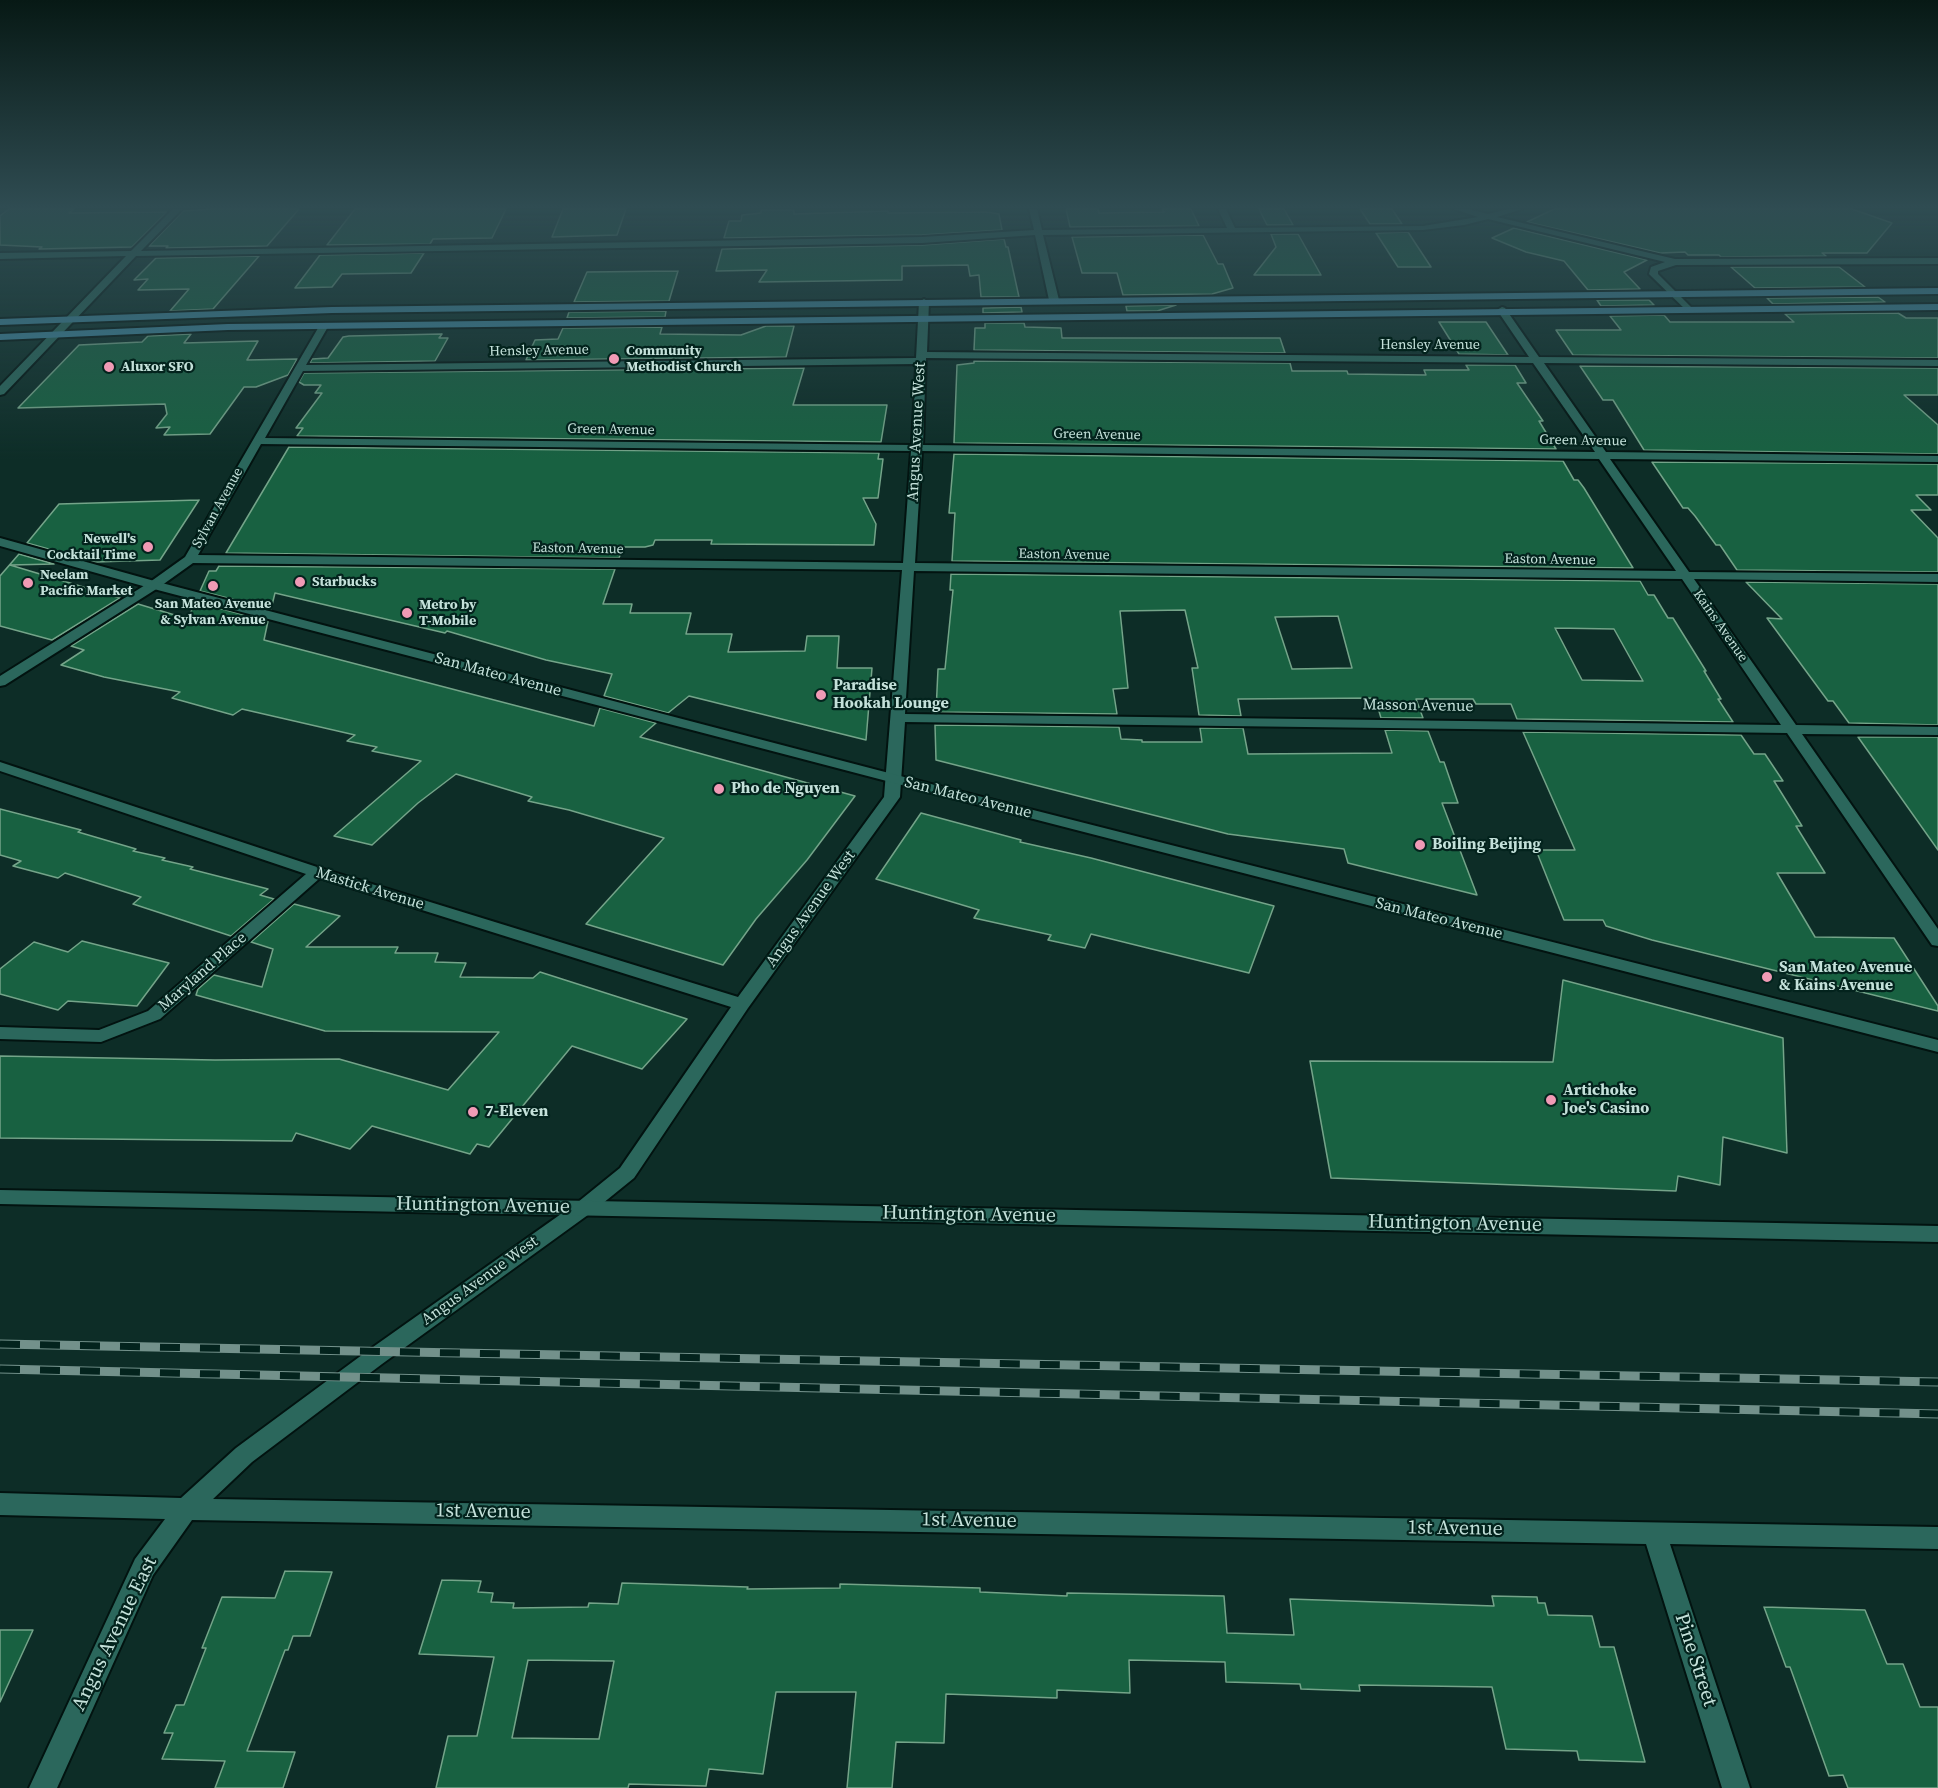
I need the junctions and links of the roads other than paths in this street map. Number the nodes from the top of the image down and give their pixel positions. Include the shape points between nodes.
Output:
1 (96, 292) edge
2 (1052, 292) edge
3 (1811, 292) edge
4 (1673, 294) junction
5 (1054, 300) junction
6 (924, 302) junction
7 (1938, 307) edge
8 (1688, 309) junction
9 (1502, 310) junction
10 (923, 317) junction
11 (70, 319) junction
12 (0, 322) edge
13 (324, 325) junction
14 (54, 335) junction
15 (0, 337) edge
16 (921, 358) junction
17 (1536, 359) junction
18 (1938, 363) edge
19 (301, 368) junction
20 (0, 392) edge
21 (256, 441) junction
22 (917, 448) junction
23 (1603, 457) junction
24 (1938, 459) edge
25 (0, 542) edge
26 (190, 559) junction
27 (908, 568) junction
28 (1686, 576) junction
29 (1938, 578) edge
30 (154, 585) junction
31 (0, 682) edge
32 (898, 718) junction
33 (1791, 729) junction
34 (1938, 731) edge
35 (0, 766) edge
36 (894, 779) junction
37 (317, 872) junction
38 (1938, 941) edge
39 (742, 1004) junction
40 (0, 1033) edge
41 (1938, 1046) edge
42 (0, 1197) edge
43 (585, 1207) junction
44 (1938, 1233) edge
45 (374, 1358) joint
46 (0, 1504) edge
47 (186, 1509) junction
48 (1654, 1533) junction
49 (1938, 1538) edge
50 (43, 1788) edge
51 (1736, 1788) edge

1 - 11 street
2 - 5 street
3 - 4 main road
4 - 5 main road
4 - 8 street
5 - 6 main road
6 - 10 street, Angus Avenue West
6 - 11 main road via 332,310
7 - 8 main road
8 - 9 main road
9 - 10 main road
9 - 17 street, Kains Avenue
10 - 13 main road
10 - 16 street, Angus Avenue West
11 - 12 main road
11 - 14 street
13 - 14 main road
13 - 19 street, Sylvan Avenue
14 - 15 main road
14 - 20 street
16 - 17 street, Hensley Avenue
16 - 19 street, Hensley Avenue
16 - 22 street, Angus Avenue West
17 - 18 street, Hensley Avenue
17 - 23 street, Kains Avenue
19 - 21 street, Sylvan Avenue
21 - 22 street, Green Avenue
21 - 26 street, Sylvan Avenue
22 - 23 street, Green Avenue
22 - 27 street, Angus Avenue West
23 - 24 street, Green Avenue
23 - 28 street, Kains Avenue
25 - 30 street, San Mateo Avenue
26 - 27 street, Easton Avenue
26 - 30 street, Sylvan Avenue
27 - 28 street, Easton Avenue
27 - 32 street, Angus Avenue West
28 - 29 street, Easton Avenue
28 - 33 street, Kains Avenue
30 - 31 street, Sylvan Avenue
30 - 36 street, San Mateo Avenue
32 - 33 street, Masson Avenue
32 - 36 street, Angus Avenue West
33 - 34 street, Masson Avenue
33 - 38 street, Kains Avenue
35 - 37 street, Mastick Avenue
36 - 39 street, Angus Avenue West via 892,797
36 - 41 street, San Mateo Avenue
37 - 39 street, Mastick Avenue
37 - 40 street, Maryland Place via 154,1015 101,1036
39 - 43 street, Angus Avenue West via 627,1173
42 - 43 street, Huntington Avenue
43 - 44 street, Huntington Avenue
43 - 45 street, Angus Avenue West
45 - 47 street, Angus Avenue East via 244,1455
46 - 47 street, 1st Avenue
47 - 48 street, 1st Avenue
47 - 50 street, Angus Avenue East via 144,1567
48 - 49 street, 1st Avenue
48 - 51 street, Pine Street

